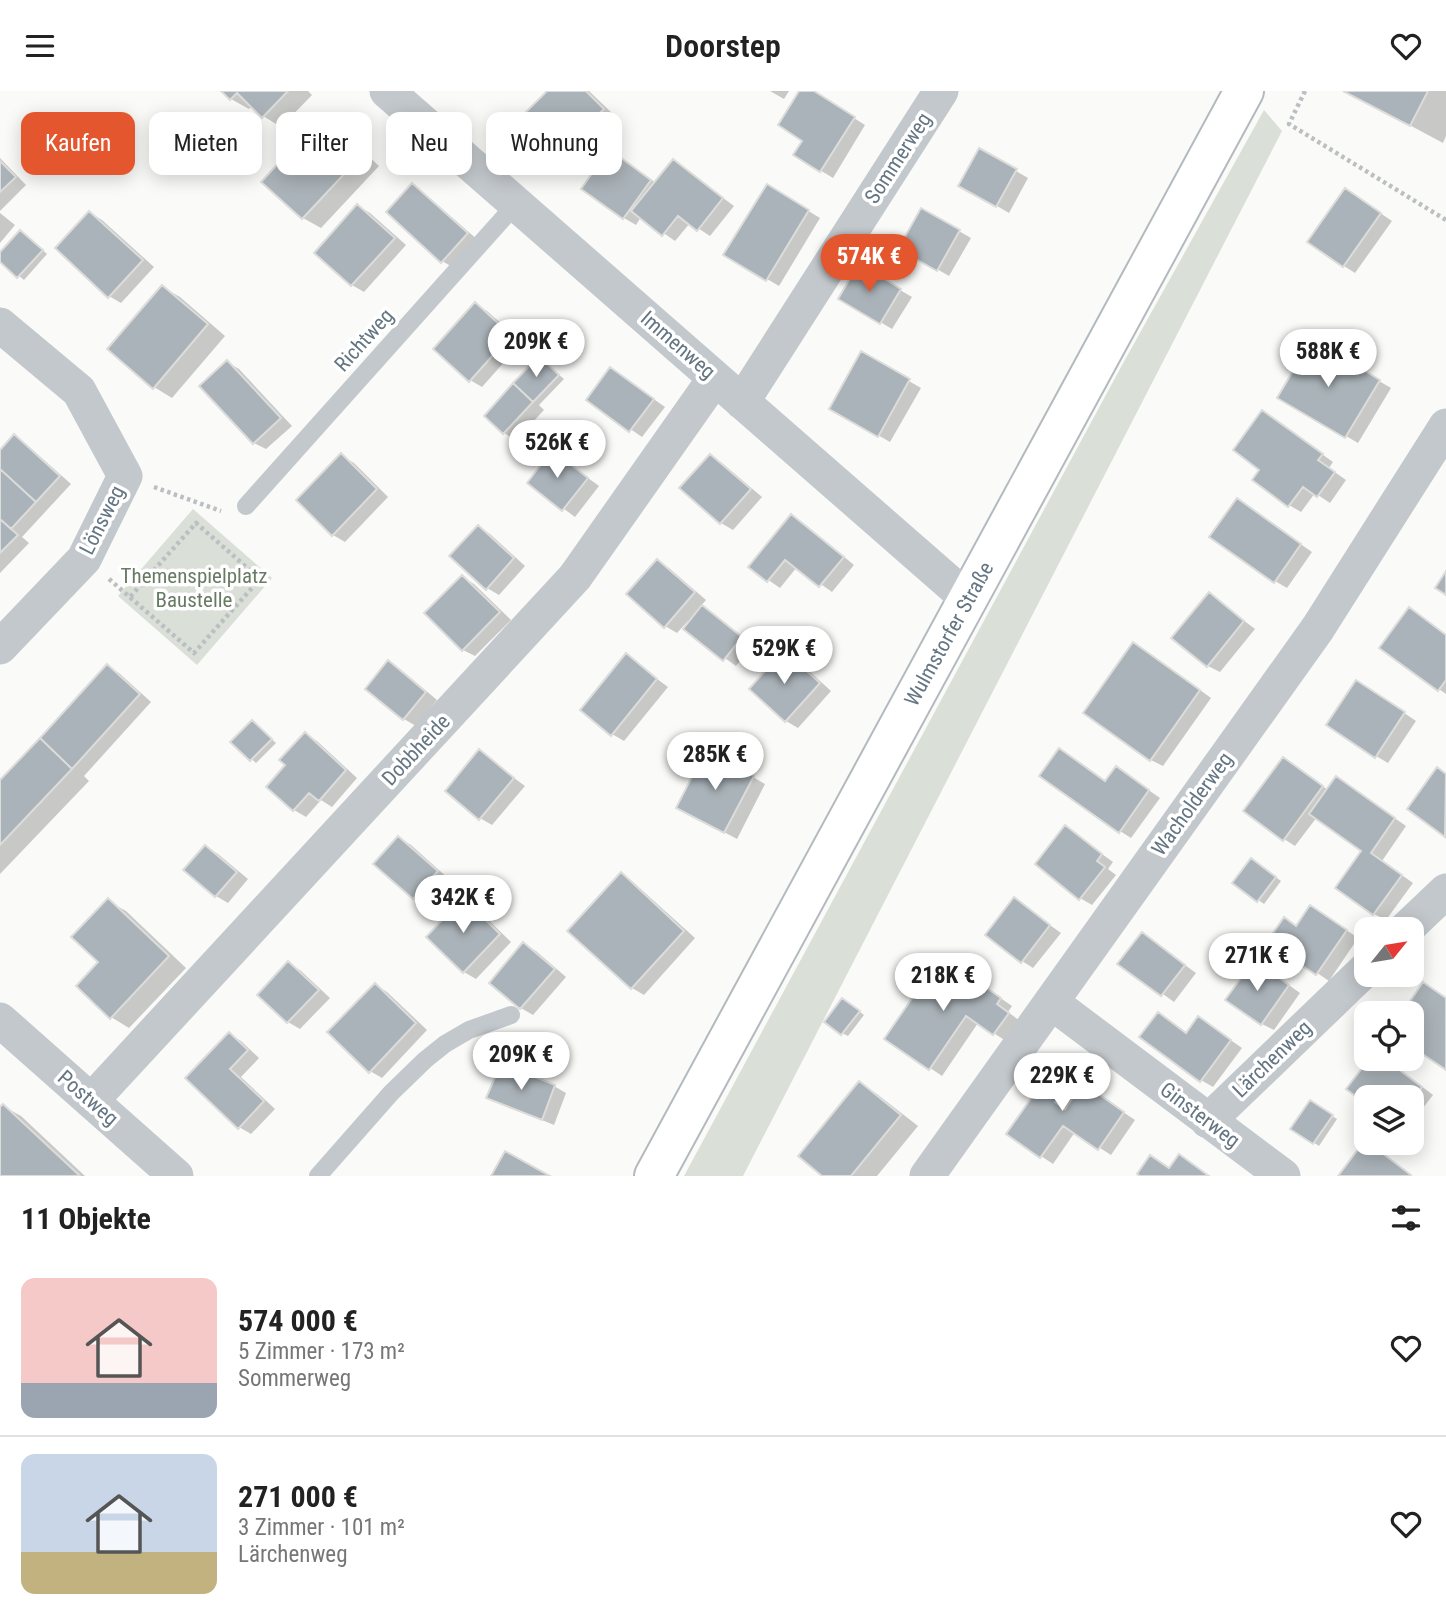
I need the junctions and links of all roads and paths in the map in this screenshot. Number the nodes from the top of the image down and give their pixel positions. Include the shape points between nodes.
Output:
1 (388, 91) edge
2 (941, 91) edge
3 (1244, 91) edge
4 (1306, 91) edge
5 (516, 204) junction
6 (1446, 221) edge
7 (0, 325) edge
8 (715, 379) junction
9 (742, 402) junction
10 (1446, 426) edge
11 (125, 476) junction
12 (246, 506) joint
13 (84, 559) junction
14 (130, 597) junction
15 (968, 599) junction
16 (0, 647) edge
17 (1446, 891) edge
18 (1419, 917) edge
19 (1354, 981) edge
20 (1051, 1002) junction
21 (511, 1015) dead end
22 (0, 1020) edge
23 (91, 1101) junction
24 (1208, 1121) junction
25 (176, 1176) edge
26 (318, 1176) edge
27 (654, 1176) edge
28 (927, 1176) edge
29 (1283, 1176) edge

1 - 5 street, Immenweg
2 - 9 street, Sommerweg
3 - 15 main road, Wulmstorfer Straße
4 - 6 path via 1289,124
5 - 8 street, Immenweg
5 - 12 lane, Richtweg
7 - 11 street, Lönsweg via 79,391
8 - 9 street, Immenweg
8 - 23 street, Dobbheide via 575,577
9 - 15 street, Immenweg
10 - 20 street, Wacholderweg via 1318,628
11 - 12 path via 223,512
11 - 13 street, Lönsweg
13 - 14 path
13 - 16 street, Lönsweg
14 - 14 path via 194,653 260,579 196,523
15 - 27 main road, Wulmstorfer Straße
17 - 18 street
19 - 24 street, Lärchenweg
20 - 24 street, Ginsterweg
20 - 28 street, Wacholderweg
21 - 26 lane via 469,1030 425,1060
22 - 23 street, Postweg
23 - 25 street, Postweg
24 - 29 street, Ginsterweg

